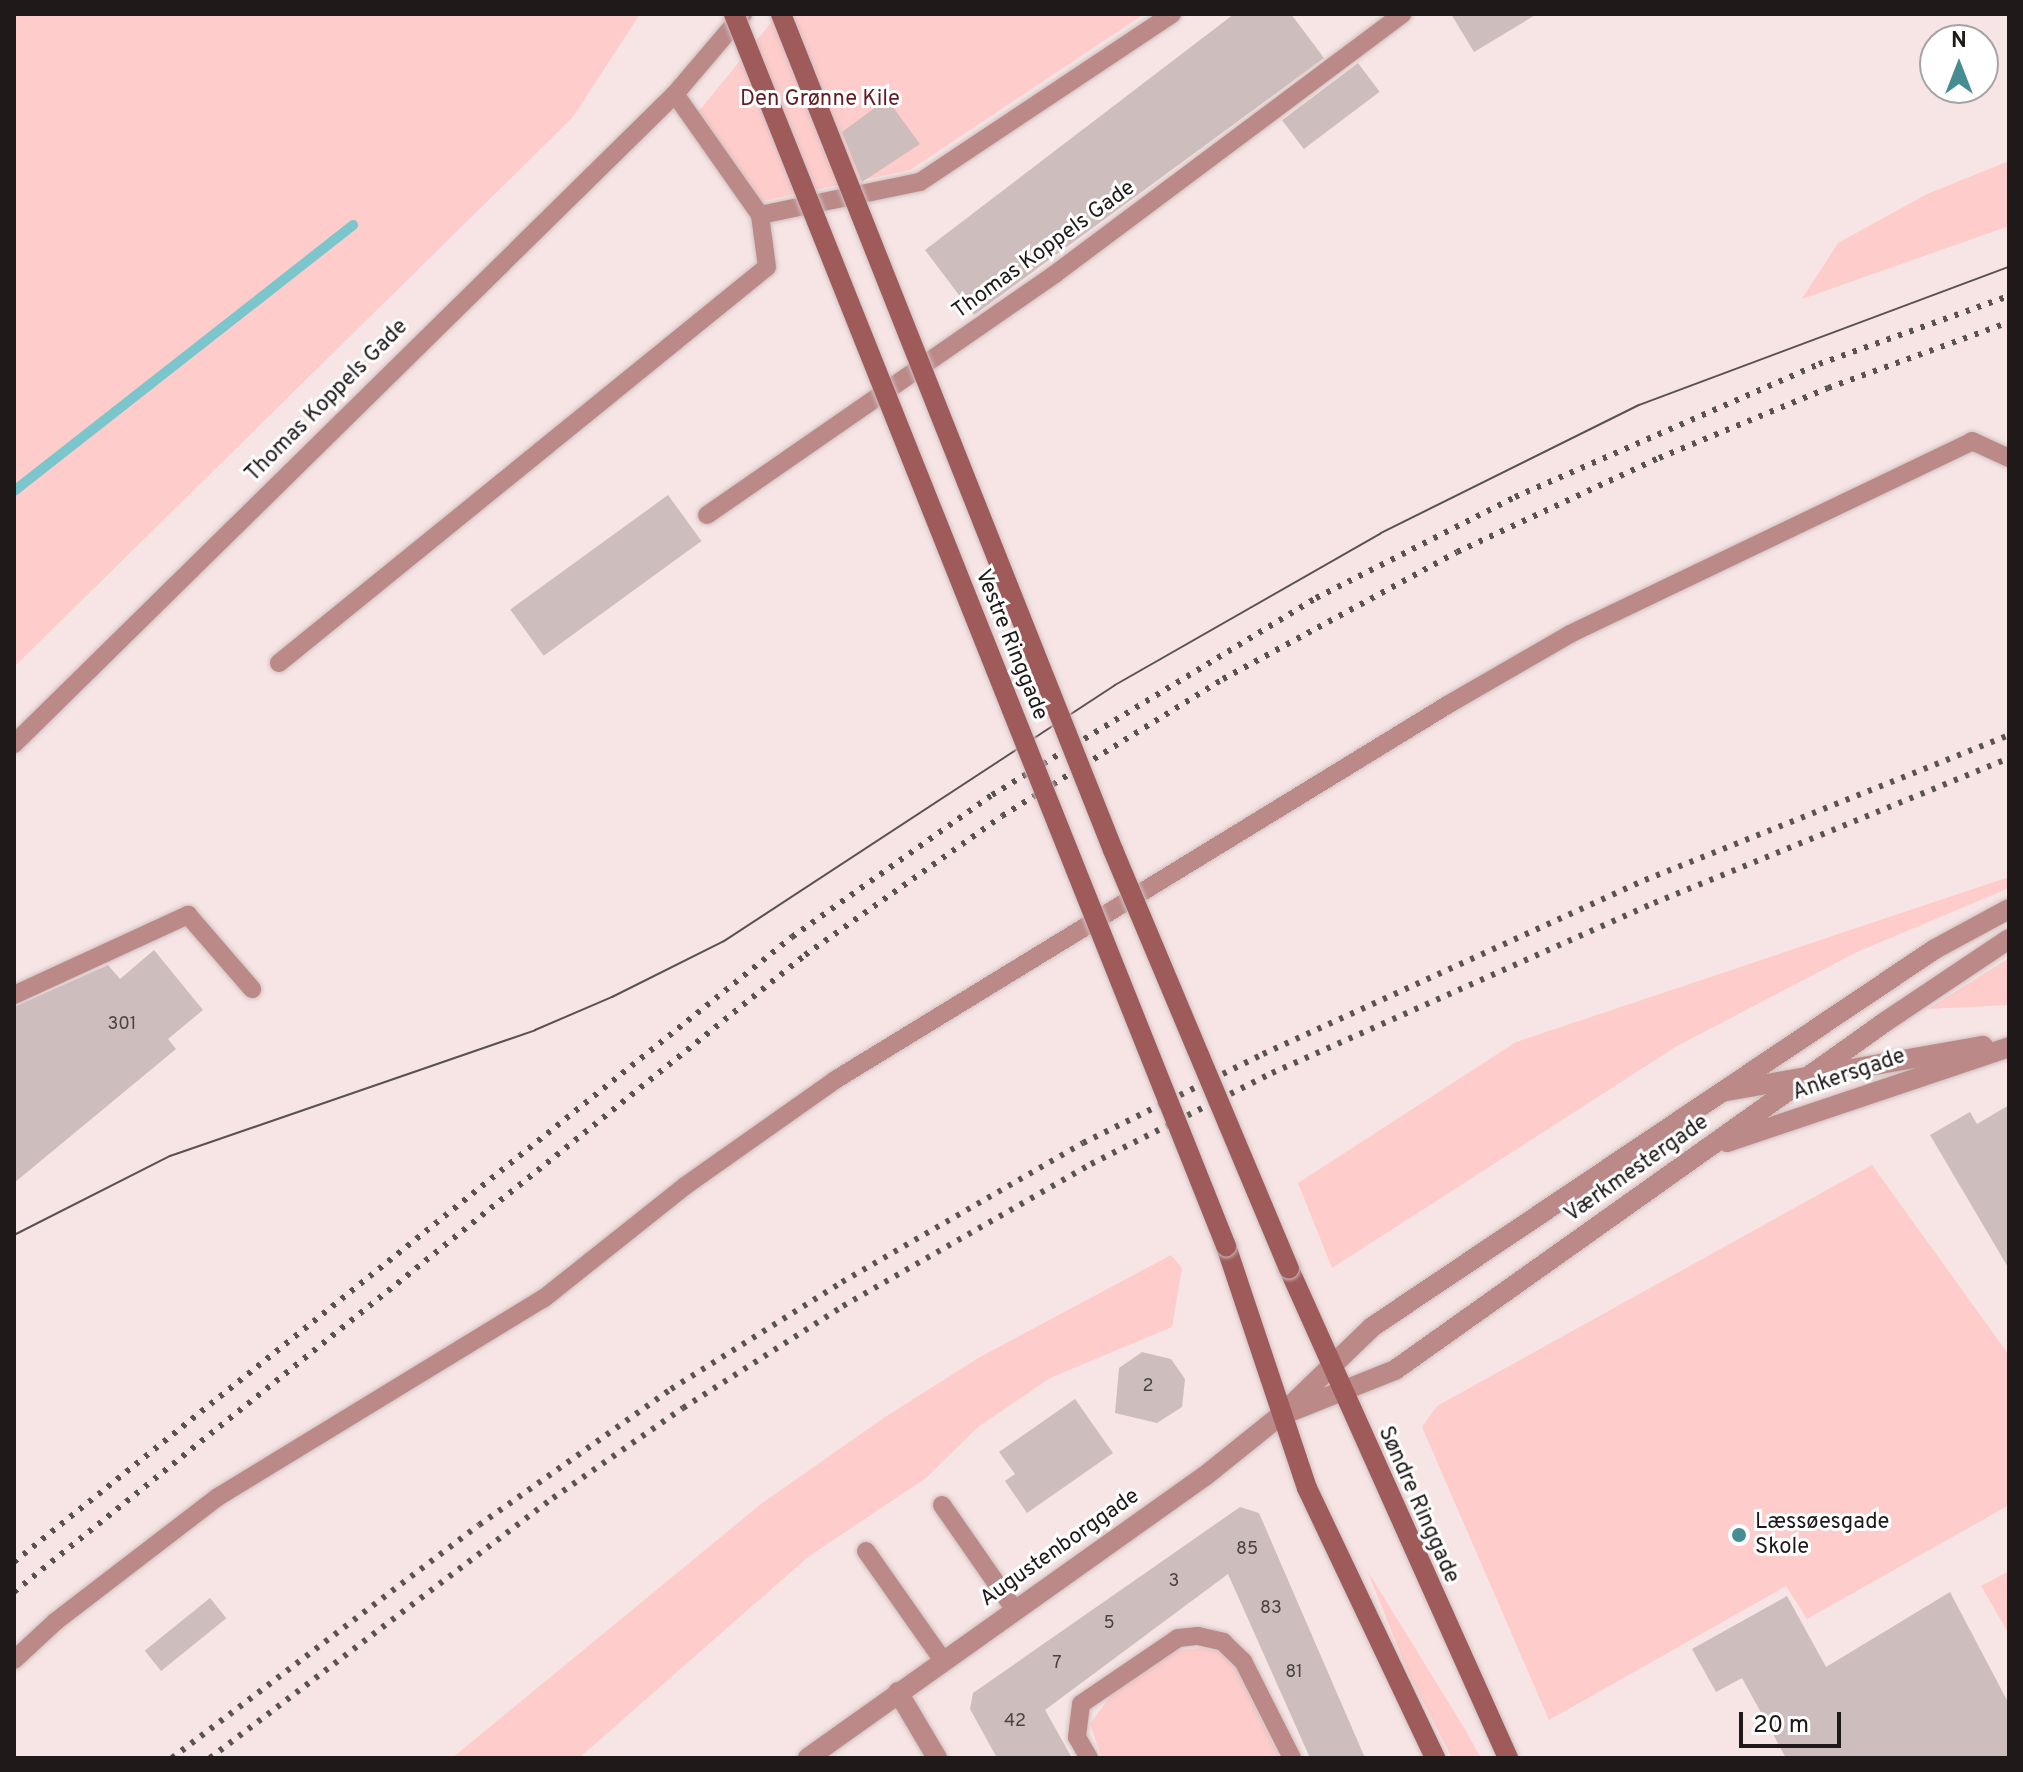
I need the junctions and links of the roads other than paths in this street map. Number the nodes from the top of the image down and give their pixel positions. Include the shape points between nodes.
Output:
1 (734, 14) edge
2 (743, 14) edge
3 (781, 14) edge
4 (1172, 14) edge
5 (1403, 14) edge
6 (675, 94) junction
7 (760, 215) junction
8 (2009, 458) edge
9 (707, 515) dead end
10 (279, 663) dead end
11 (14, 744) edge
12 (2009, 909) edge
13 (2009, 939) edge
14 (252, 989) dead end
15 (14, 995) edge
16 (2009, 1045) edge
17 (1807, 1077) junction
18 (1719, 1092) junction
19 (1704, 1150) junction
20 (1289, 1269) joint
21 (1330, 1367) junction
22 (1341, 1391) junction
23 (1281, 1415) junction
24 (942, 1505) dead end
25 (866, 1551) dead end
26 (1015, 1610) junction
27 (942, 1659) junction
28 (14, 1660) edge
29 (898, 1692) junction
30 (808, 1758) edge
31 (937, 1758) edge
32 (1089, 1758) edge
33 (1292, 1758) edge
34 (1435, 1758) edge
35 (1508, 1758) edge

1 - 23 main road, Vestre Ringgade, bridge via 1242,1294
2 - 6 lane, Thomas Koppels Gade
3 - 20 main road, Vestre Ringgade, bridge via 1113,850
4 - 7 lane via 920,182
5 - 9 lane, Thomas Koppels Gade via 1055,274
6 - 7 lane
6 - 11 lane, Thomas Koppels Gade
7 - 10 lane via 767,267
8 - 28 lane via 1972,441 1570,634 1449,704 835,1080 685,1186 543,1299 218,1497 55,1622
12 - 18 street, Værkmestergade via 1935,949
13 - 17 street, Værkmestergade
14 - 15 lane via 188,915
16 - 17 street, Ankersgade
16 - 19 street, Ankersgade
17 - 18 street, Ankersgade
17 - 19 street, Værkmestergade
18 - 21 street, Værkmestergade via 1372,1327
19 - 22 street, Værkmestergade via 1395,1370
20 - 21 main road, Søndre Ringgade
21 - 22 main road, Søndre Ringgade
21 - 23 street, Augustenborggade
22 - 23 street, Værkmestergade
22 - 35 main road, Søndre Ringgade
23 - 26 street, Augustenborggade
23 - 34 main road via 1307,1488
24 - 26 lane
25 - 27 lane
26 - 27 street, Augustenborggade
27 - 29 street, Augustenborggade
29 - 30 street, Augustenborggade
29 - 31 street
32 - 33 lane via 1077,1737 1081,1704 1178,1638 1198,1636 1223,1642 1243,1661

